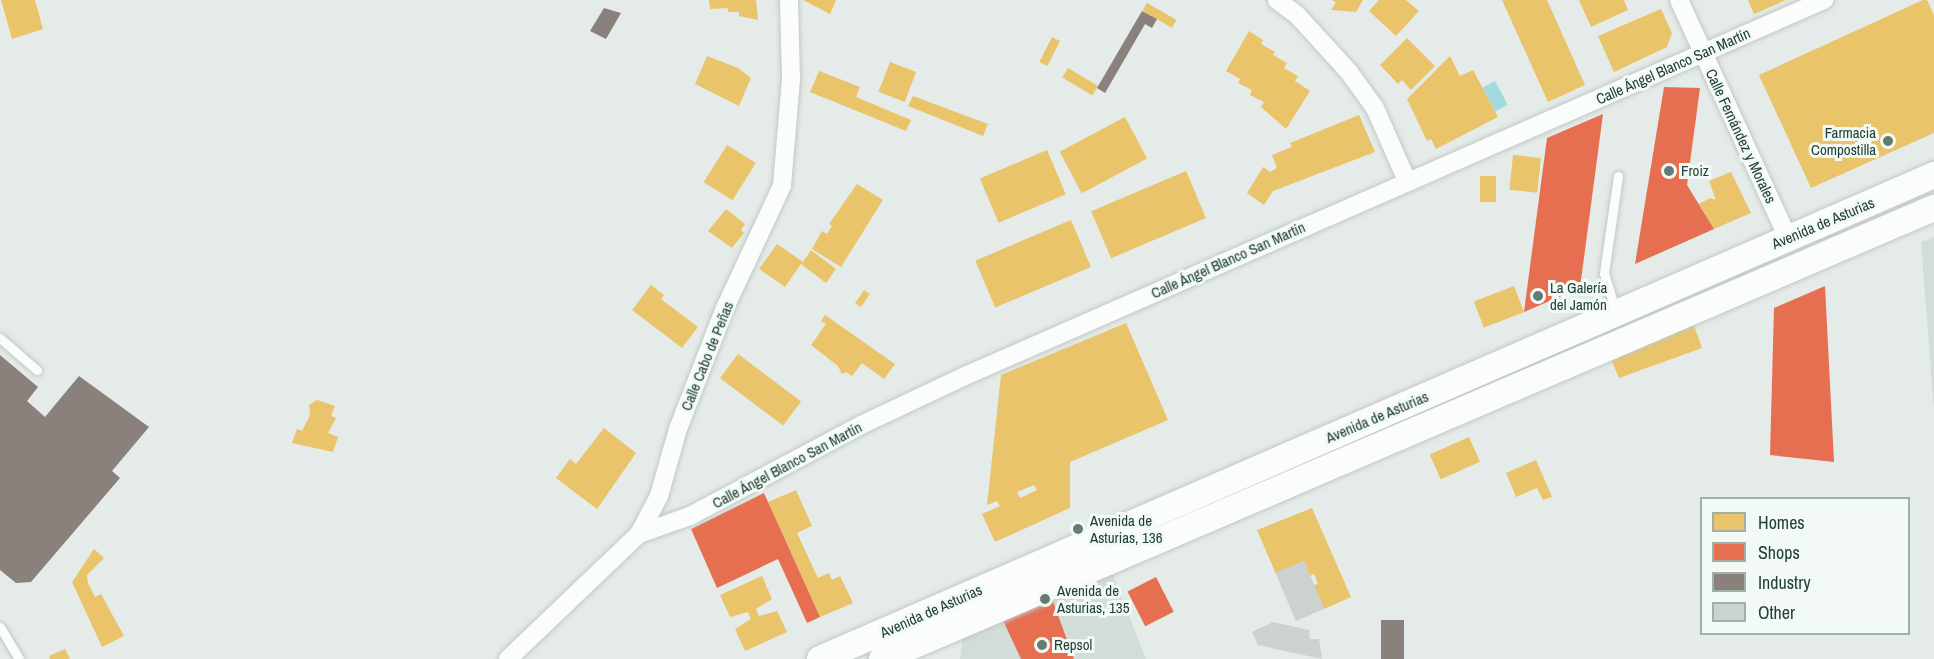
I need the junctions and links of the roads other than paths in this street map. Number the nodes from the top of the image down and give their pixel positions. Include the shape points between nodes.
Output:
1 (789, 0) edge
2 (1277, 0) edge
3 (1679, 0) edge
4 (1824, 0) edge
5 (1704, 53) junction
6 (1934, 175) edge
7 (1618, 176) dead end
8 (1407, 181) junction
9 (1934, 208) edge
10 (1788, 238) junction
11 (1617, 313) junction
12 (0, 338) edge
13 (38, 370) dead end
14 (639, 534) junction
15 (0, 627) edge
16 (19, 659) edge
17 (508, 659) edge
18 (820, 659) edge
19 (882, 659) edge

1 - 14 street, Calle Cabo de Peñas via 790,100 782,186 725,308 678,429 659,496
2 - 8 street via 1297,15 1349,72 1375,108
3 - 5 street, Calle Fernández y Morales
4 - 5 street, Calle Ángel Blanco San Martín
5 - 8 street, Calle Ángel Blanco San Martín
5 - 10 street, Calle Fernández y Morales
6 - 10 main road, Avenida de Asturias
7 - 11 lane via 1604,273
8 - 14 street, Calle Ángel Blanco San Martín via 965,376 861,425 690,516
9 - 19 main road, Avenida de Asturias
10 - 11 main road, Avenida de Asturias
11 - 18 main road, Avenida de Asturias
12 - 13 lane
14 - 17 street, Calle Cabo de Peñas
15 - 16 lane

